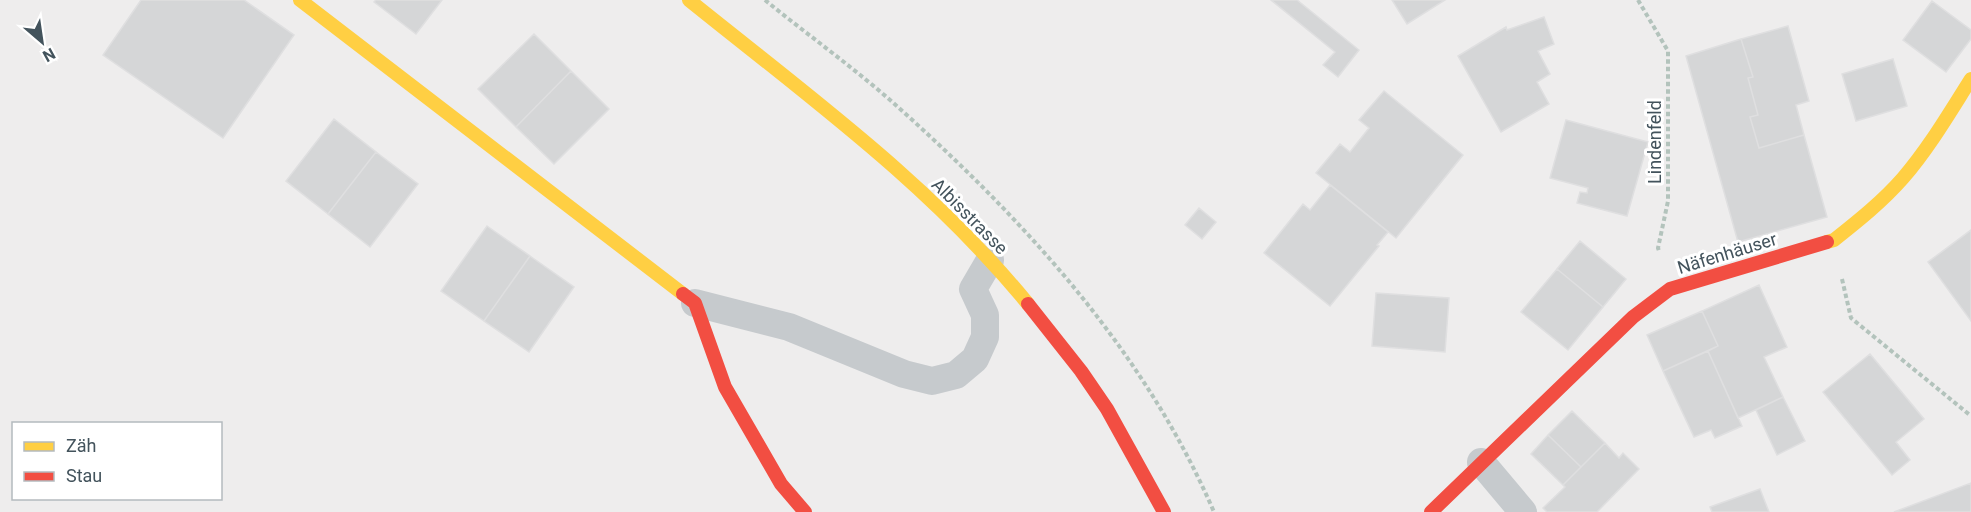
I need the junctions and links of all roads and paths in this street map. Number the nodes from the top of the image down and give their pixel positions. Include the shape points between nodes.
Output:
1 (300, 0) edge
2 (689, 0) edge
3 (1638, 0) edge
4 (1971, 79) edge
5 (1834, 240) junction
6 (990, 260) junction
7 (1670, 290) junction
8 (695, 303) junction
9 (1971, 416) edge
10 (1482, 462) junction
11 (805, 512) edge
12 (1164, 512) edge
13 (1431, 512) edge
14 (1524, 512) edge

1 - 8 street
2 - 6 street, Albisstrasse via 859,136
3 - 7 path, Lindenfeld via 1668,51 1668,201 1658,248
4 - 5 street, Näfenhäuser via 1903,178
5 - 7 street, Näfenhäuser
5 - 9 path via 1851,318
6 - 8 lane via 973,289 985,315 985,337 975,359 956,375 932,381 904,374 789,327
6 - 12 street, Albisstrasse via 1068,353 1107,409
7 - 10 street, Näfenhäuser via 1633,317
8 - 11 street via 725,387 781,484
10 - 13 street, Näfenhäuser
10 - 14 lane

